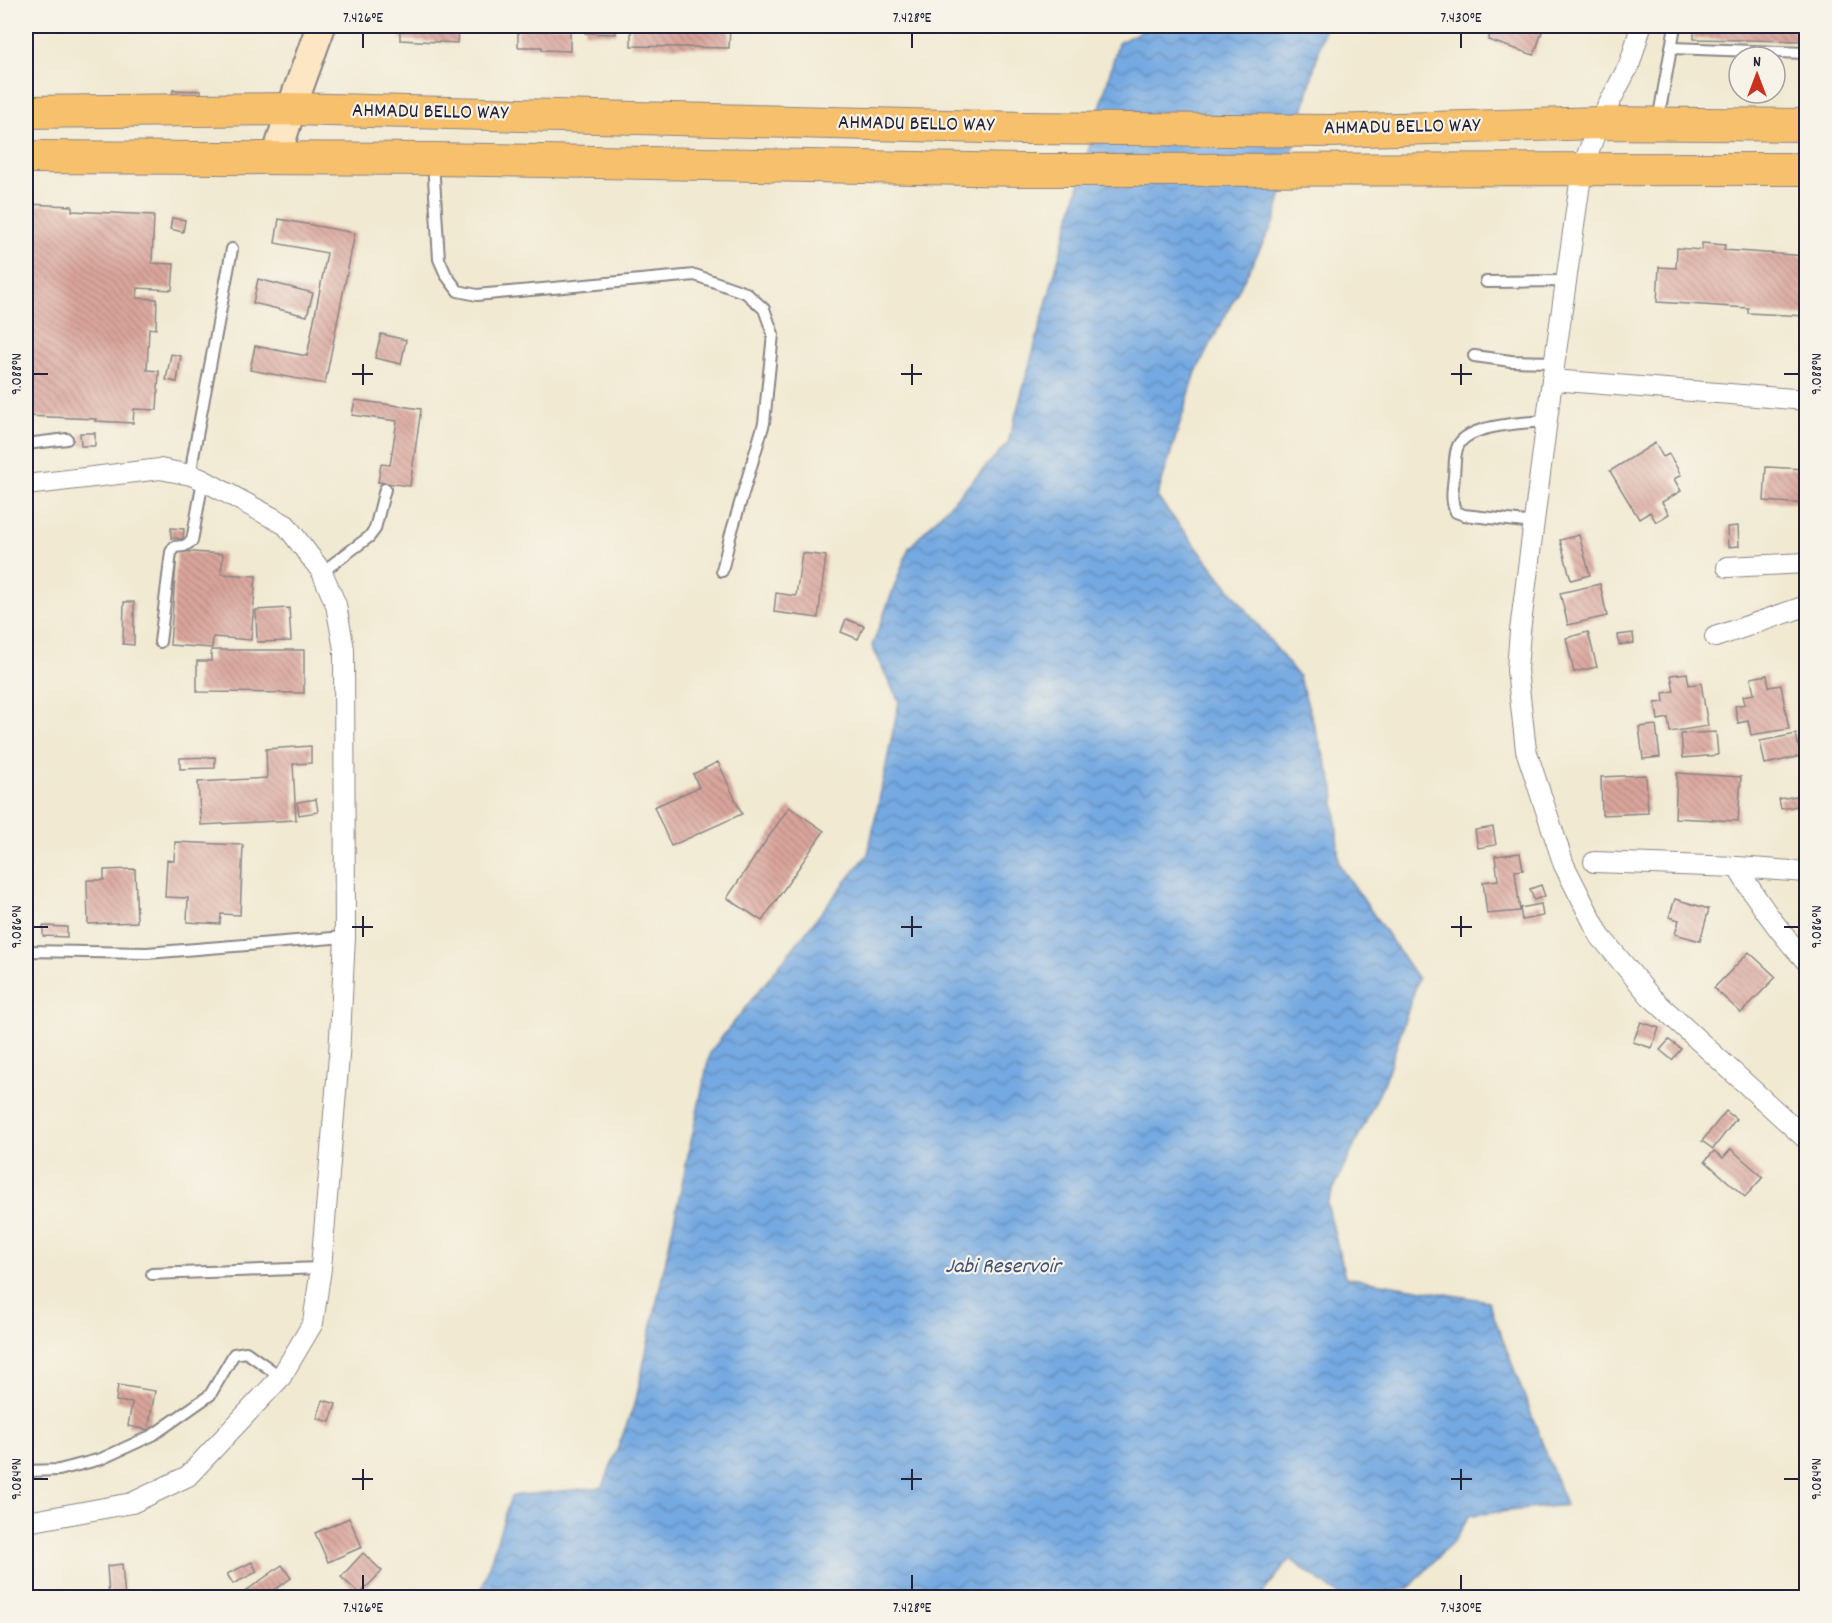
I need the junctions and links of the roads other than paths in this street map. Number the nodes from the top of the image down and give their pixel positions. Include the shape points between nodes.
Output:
1 (321, 26) edge
2 (1641, 26) edge
3 (1676, 26) edge
4 (1671, 48) junction
5 (1806, 53) edge
6 (291, 109) junction
7 (26, 112) edge
8 (1599, 123) junction
9 (1657, 124) junction
10 (1806, 124) edge
11 (26, 157) edge
12 (276, 158) junction
13 (433, 159) junction
14 (1582, 169) junction
15 (1806, 169) edge
16 (232, 249) dead end
17 (1565, 281) junction
18 (1486, 282) dead end
19 (1474, 356) dead end
20 (1554, 371) junction
21 (1806, 400) edge
22 (1547, 421) junction
23 (67, 439) dead end
24 (26, 444) edge
25 (197, 477) junction
26 (26, 485) edge
27 (385, 489) dead end
28 (1534, 523) junction
29 (1806, 562) edge
30 (1727, 567) dead end
31 (723, 571) dead end
32 (322, 572) junction
33 (1806, 606) edge
34 (1715, 637) dead end
35 (160, 642) dead end
36 (1594, 862) dead end
37 (1737, 867) junction
38 (1806, 872) edge
39 (345, 937) junction
40 (26, 951) edge
41 (1806, 961) edge
42 (1806, 1139) edge
43 (321, 1268) junction
44 (152, 1274) dead end
45 (281, 1377) junction
46 (26, 1471) edge
47 (26, 1520) edge

1 - 6 street
2 - 8 street via 1630,63
3 - 4 lane
4 - 5 lane
4 - 9 lane
6 - 7 main road, AHMADU BELLO WAY
6 - 8 main road, AHMADU BELLO WAY via 1023,128 1329,131
6 - 12 street
8 - 9 main road, AHMADU BELLO WAY
8 - 14 street
9 - 10 main road, AHMADU BELLO WAY
11 - 12 main road, AHMADU BELLO WAY
12 - 13 main road, AHMADU BELLO WAY
13 - 14 main road, AHMADU BELLO WAY via 1023,170
13 - 31 lane via 439,259 458,291 477,295 695,275 746,293 765,309 773,334 765,423
14 - 15 main road, AHMADU BELLO WAY
14 - 17 street
16 - 25 lane via 193,457
17 - 18 lane
17 - 20 street
19 - 20 lane
20 - 21 street
20 - 22 street
22 - 28 street
22 - 28 lane via 1482,429 1467,435 1459,444 1456,458 1452,504 1456,512
23 - 24 lane
25 - 26 street via 160,469
25 - 32 street via 286,525
25 - 35 lane via 192,542 174,547 171,552
27 - 32 lane via 375,529 369,537
28 - 42 street via 1517,670 1526,750 1564,865 1600,936 1650,996
29 - 30 street
32 - 39 street via 336,605 344,649
33 - 34 street
36 - 37 street
37 - 38 street
37 - 41 street via 1752,894
39 - 40 lane via 147,953
39 - 43 street
43 - 44 lane
43 - 45 street via 313,1323
45 - 46 lane via 246,1352 234,1354 210,1395 153,1435 101,1459 59,1470
45 - 47 street via 188,1476 132,1503

